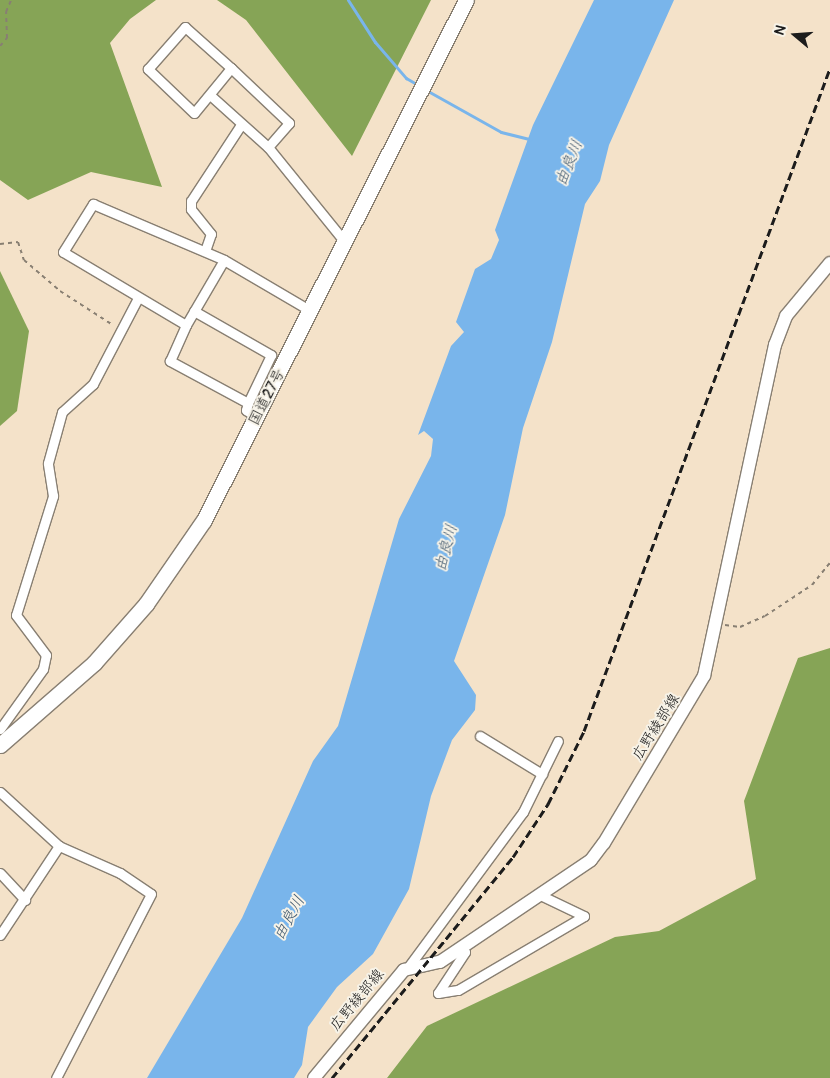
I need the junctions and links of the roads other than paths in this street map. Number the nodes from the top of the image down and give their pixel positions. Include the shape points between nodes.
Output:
1 (466, 0) edge
2 (231, 68) junction
3 (210, 94) junction
4 (240, 126) junction
5 (268, 147) junction
6 (345, 242) junction
7 (205, 251) junction
8 (224, 260) junction
9 (830, 263) edge
10 (138, 298) junction
11 (311, 310) junction
12 (194, 311) junction
13 (186, 325) junction
14 (248, 402) junction
15 (257, 416) junction
16 (0, 729) edge
17 (480, 736) dead end
18 (558, 741) dead end
19 (0, 745) edge
20 (542, 774) junction
21 (0, 792) edge
22 (59, 846) junction
23 (0, 872) edge
24 (538, 894) junction
25 (25, 900) junction
26 (0, 936) edge
27 (460, 947) junction
28 (409, 966) junction
29 (56, 1078) edge
30 (314, 1078) edge

1 - 6 highway, 国道27号
2 - 3 street
2 - 3 street via 185,27 148,69 194,113
2 - 5 street via 289,123
3 - 4 street
4 - 5 street
4 - 7 street via 191,201 191,209 211,234
5 - 6 street
6 - 11 highway, 国道27号
7 - 8 street
7 - 10 street via 93,204 63,252
8 - 11 street
8 - 12 street
9 - 24 main road, 広野綾部線 via 786,316 775,345 718,624 704,676 690,706 604,843 591,860
10 - 13 street
10 - 16 street via 93,384 62,412 48,463 53,496 16,615 46,655 43,669
11 - 15 highway, 国道27号
12 - 13 street
12 - 14 street via 271,355
13 - 14 street via 170,361
14 - 15 street via 246,410
15 - 19 highway, 国道27号 via 204,520 146,604 94,664
17 - 20 street
18 - 20 street
20 - 28 street via 492,858 413,955
21 - 22 street
22 - 25 street
22 - 29 street via 120,873 151,894
23 - 25 street
24 - 27 main road, 広野綾部線
24 - 27 street via 584,916 458,990 438,993 465,952
25 - 26 street
27 - 28 main road, 広野綾部線 via 440,962
28 - 30 main road, 広野綾部線

